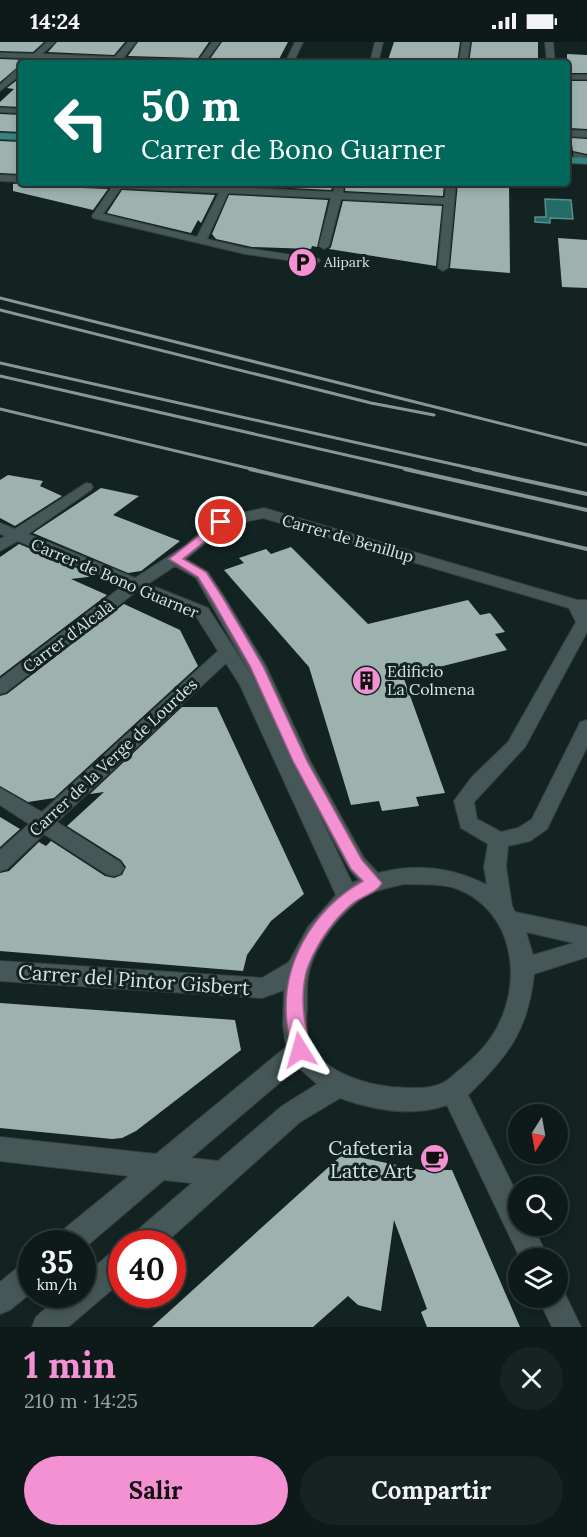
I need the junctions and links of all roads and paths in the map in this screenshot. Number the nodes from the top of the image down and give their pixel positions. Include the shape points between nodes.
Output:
1 (51, 42) edge
2 (132, 42) edge
3 (216, 42) edge
4 (299, 42) edge
5 (379, 42) edge
6 (465, 42) edge
7 (549, 42) edge
8 (0, 55) edge
9 (35, 57) junction
10 (32, 60) edge
11 (84, 60) edge
12 (118, 60) edge
13 (203, 60) edge
14 (290, 60) edge
15 (375, 60) edge
16 (463, 60) edge
17 (552, 60) edge
18 (18, 73) edge
19 (570, 76) edge
20 (587, 77) edge
21 (0, 89) edge
22 (0, 110) edge
23 (18, 111) edge
24 (0, 130) edge
25 (18, 131) edge
26 (570, 133) edge
27 (587, 134) edge
28 (0, 136) edge
29 (18, 137) edge
30 (0, 178) edge
31 (18, 180) edge
32 (117, 186) edge
33 (226, 186) edge
34 (340, 186) edge
35 (451, 186) edge
36 (337, 195) junction
37 (449, 201) junction
38 (201, 240) junction
39 (324, 246) dead end
40 (315, 261) dead end
41 (443, 268) dead end
42 (86, 487) dead end
43 (8, 532) edge
44 (0, 546) edge
45 (175, 559) junction
46 (135, 585) junction
47 (581, 605) edge
48 (583, 629) edge
49 (227, 652) junction
50 (0, 688) edge
51 (587, 727) edge
52 (0, 795) edge
53 (42, 822) junction
54 (499, 840) junction
55 (0, 863) edge
56 (113, 868) dead end
57 (374, 883) junction
58 (348, 898) junction
59 (506, 913) junction
60 (587, 936) edge
61 (587, 948) edge
62 (299, 968) junction
63 (523, 968) junction
64 (0, 972) edge
65 (300, 1050) junction
66 (338, 1085) junction
67 (453, 1091) junction
68 (0, 1149) edge
69 (160, 1166) junction
70 (223, 1174) junction
71 (85, 1230) edge
72 (158, 1230) edge
73 (529, 1248) edge
74 (108, 1275) edge
75 (18, 1285) edge
76 (0, 1300) edge
77 (557, 1308) edge
78 (55, 1324) edge
79 (567, 1327) edge

1 - 9 street
2 - 12 street
3 - 13 street
4 - 14 street
5 - 15 street
6 - 16 street
7 - 17 street
8 - 9 street
9 - 10 street
9 - 11 street
18 - 21 street
19 - 20 street
22 - 23 street
24 - 25 main road
26 - 27 street
28 - 29 main road
30 - 31 street
32 - 38 street via 97,216
33 - 36 street
33 - 38 street
34 - 36 street
35 - 37 street
36 - 37 street
36 - 39 street
37 - 41 street
38 - 40 street
42 - 43 street
43 - 44 street
43 - 46 street, Carrer de Bono Guarner
45 - 46 street, Carrer de Benillup
45 - 47 street, Carrer de Benillup via 221,522 264,513
45 - 57 street, Carrer de Bono Guarner via 202,575 217,598 257,666 300,761 357,864
46 - 49 street, Carrer de Bono Guarner via 202,612
46 - 50 street, Carrer d'Alcalà
47 - 48 street
48 - 54 street via 514,747 464,801 468,823
49 - 53 street, Carrer de la Verge de Lourdes
49 - 58 street, Carrer de Bono Guarner via 249,685
51 - 54 street via 540,824 523,836
52 - 53 street
53 - 55 street, Carrer de la Verge de Lourdes
53 - 56 street
54 - 59 street via 495,867
57 - 58 street
57 - 59 street via 404,876 442,877 463,882
58 - 62 street via 329,916
59 - 60 street
59 - 63 street via 521,943
61 - 63 street
62 - 64 street, Carrer del Pintor Gisbert via 262,988
62 - 65 street via 295,1012
63 - 67 street via 513,1017 501,1043
65 - 66 street
65 - 69 street
66 - 67 street via 362,1094 395,1099 429,1098
66 - 70 street via 291,1114
67 - 73 street
68 - 69 street
69 - 70 street
69 - 71 street
70 - 72 street
74 - 78 street
75 - 76 street
77 - 79 street

